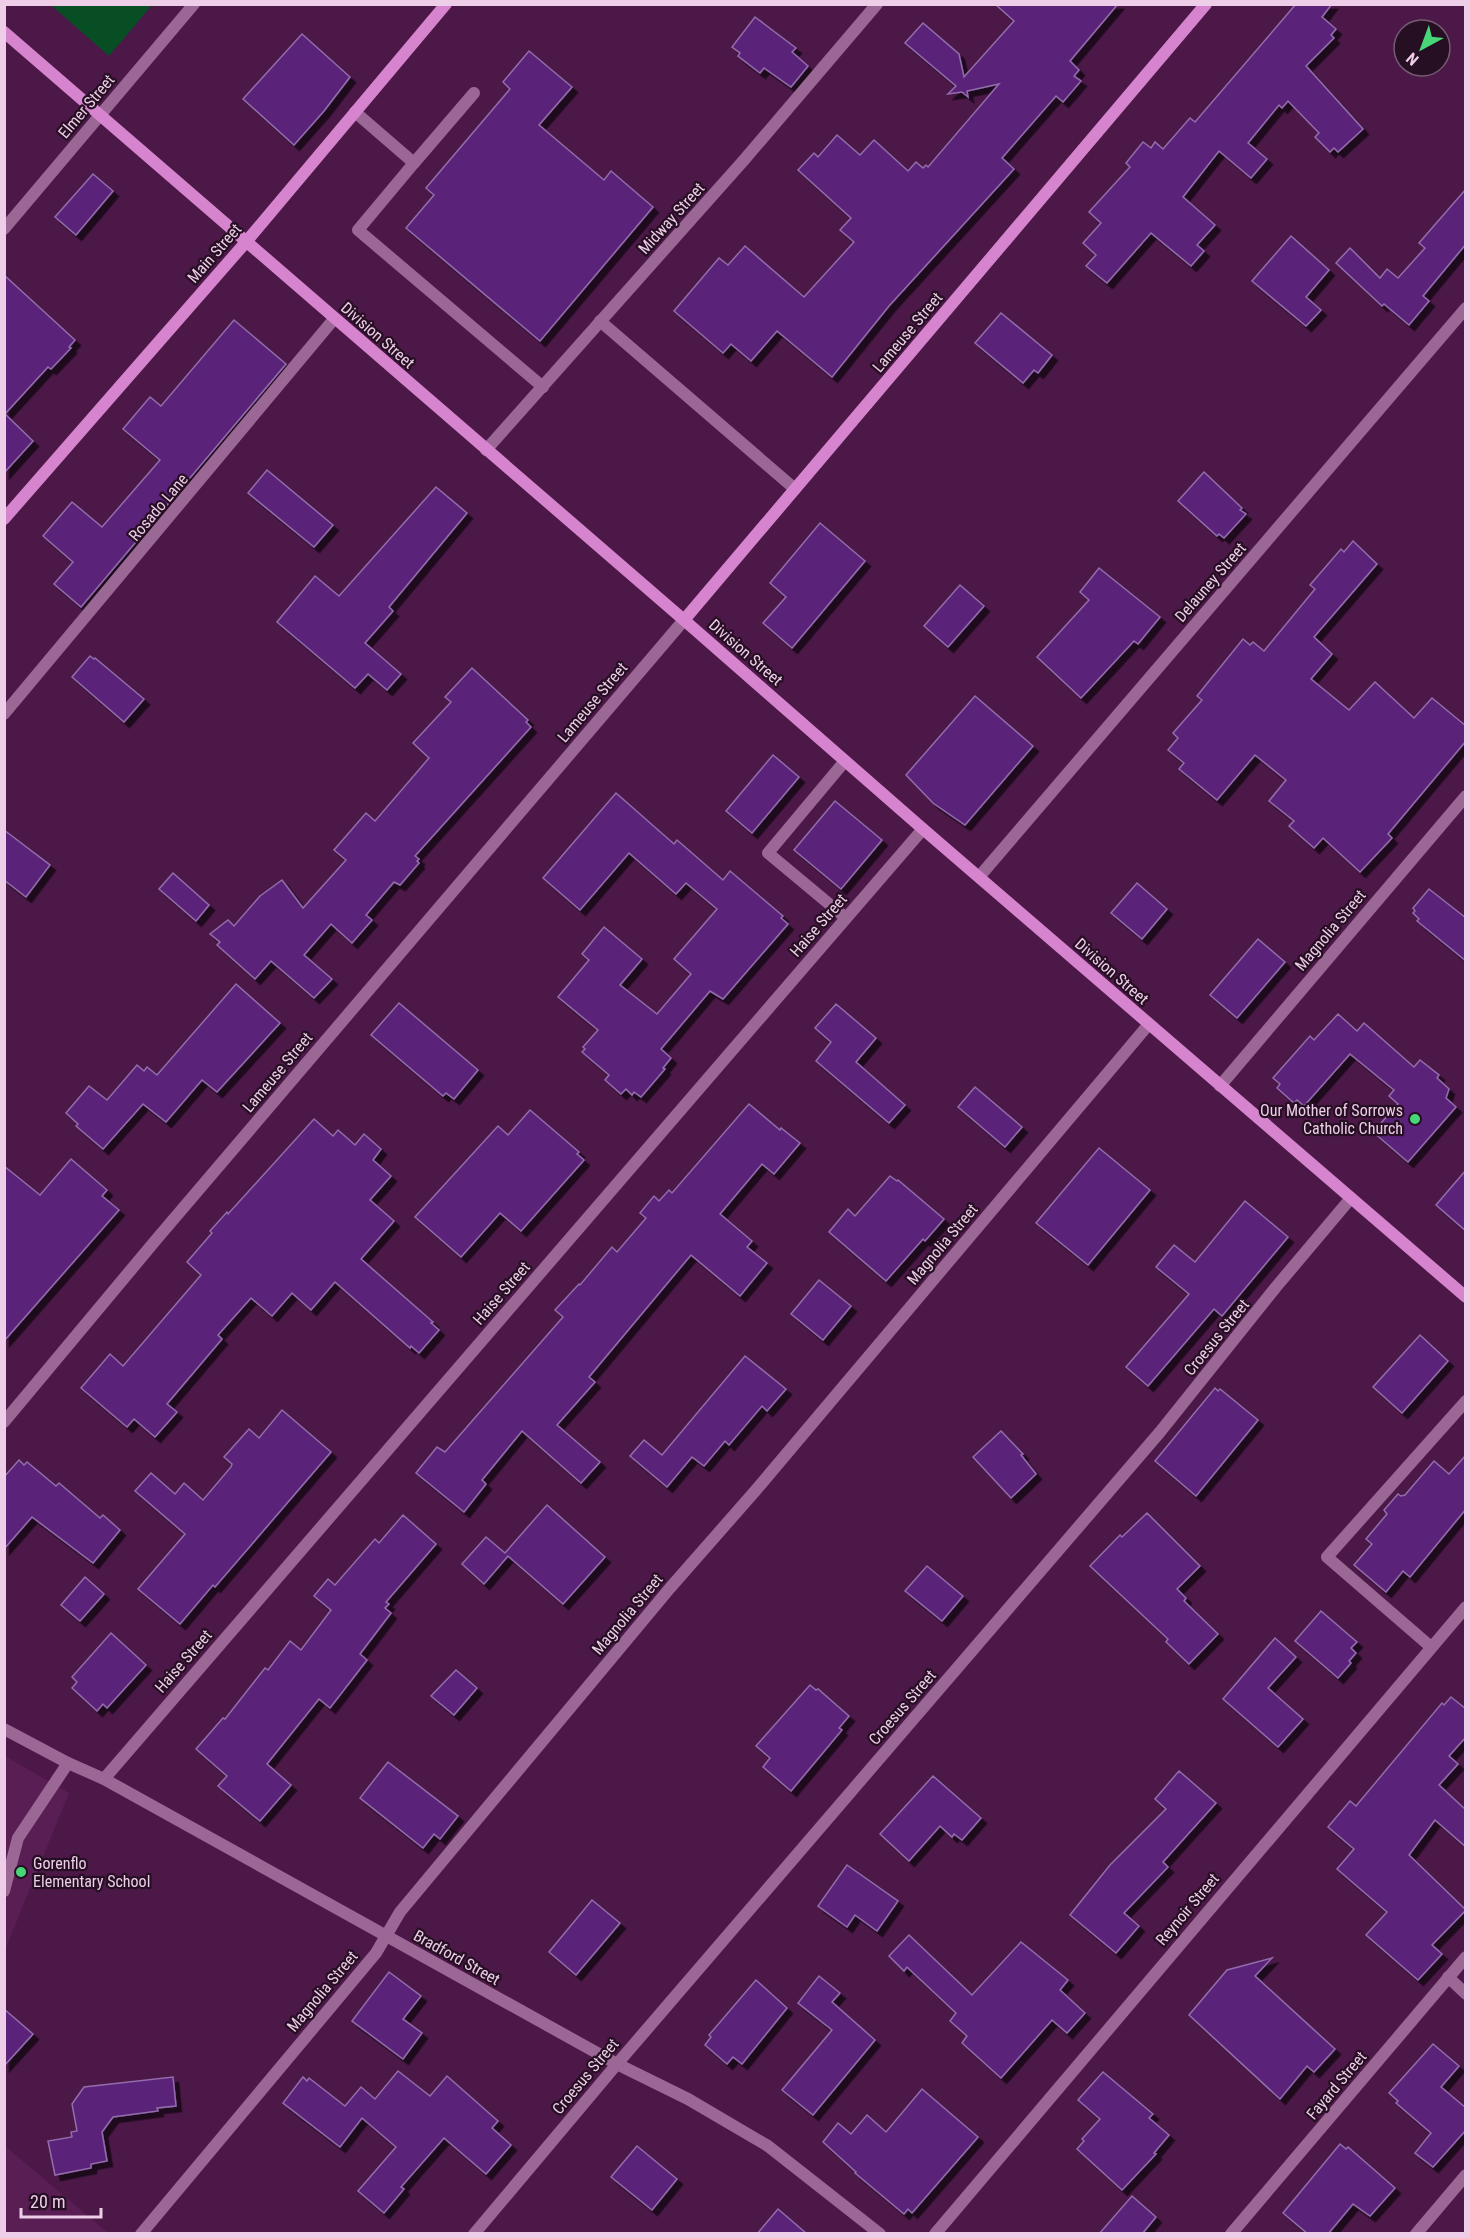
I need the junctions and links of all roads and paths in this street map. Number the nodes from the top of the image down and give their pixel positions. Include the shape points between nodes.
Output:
1 (194, 4) edge
2 (446, 4) edge
3 (877, 4) edge
4 (1206, 4) edge
5 (4, 32) edge
6 (474, 93) dead end
7 (355, 112) junction
8 (100, 116) junction
9 (414, 163) junction
10 (4, 229) edge
11 (246, 242) junction
12 (1466, 308) edge
13 (334, 319) junction
14 (600, 321) junction
15 (543, 387) junction
16 (486, 450) junction
17 (795, 489) junction
18 (4, 519) edge
19 (684, 620) junction
20 (4, 714) edge
21 (845, 761) junction
22 (1466, 796) edge
23 (923, 829) junction
24 (979, 878) junction
25 (846, 918) junction
26 (1149, 1024) junction
27 (1220, 1086) junction
28 (1351, 1198) junction
29 (1466, 1297) edge
30 (1466, 1401) edge
31 (4, 1422) edge
32 (1466, 1607) edge
33 (1431, 1647) junction
34 (4, 1729) edge
35 (68, 1763) junction
36 (104, 1779) junction
37 (4, 1891) edge
38 (384, 1936) junction
39 (1466, 1957) edge
40 (1449, 1977) junction
41 (1466, 1994) edge
42 (617, 2064) junction
43 (1466, 2175) edge
44 (141, 2234) edge
45 (474, 2234) edge
46 (880, 2234) edge
47 (935, 2234) edge
48 (1231, 2234) edge
49 (1416, 2234) edge

1 - 8 street, Elmer Street
2 - 7 main road, Main Street
3 - 14 street, Midway Street
4 - 17 main road, Lameuse Street
5 - 8 main road, Division Street
6 - 9 street
7 - 9 street
7 - 11 main road, Main Street
8 - 10 street, Elmer Street
8 - 11 main road, Division Street
9 - 15 street via 358,230
11 - 13 main road, Division Street
11 - 18 main road, Main Street
12 - 24 street, Delauney Street
13 - 16 main road, Division Street
13 - 20 street, Rosado Lane
14 - 15 street, Midway Street
14 - 17 street
15 - 16 street, Midway Street
16 - 19 main road, Division Street
17 - 19 main road, Lameuse Street
19 - 21 main road, Division Street
19 - 31 street, Lameuse Street
21 - 23 main road, Division Street
21 - 25 street via 768,853
22 - 27 street, Magnolia Street
23 - 24 main road, Division Street
23 - 25 street, Haise Street
24 - 26 main road, Division Street
25 - 36 street, Haise Street
26 - 27 main road, Division Street
26 - 38 street, Magnolia Street via 670,1588
27 - 28 main road, Division Street
28 - 29 main road, Division Street
28 - 42 street, Croesus Street via 1153,1442
30 - 33 street via 1326,1557
32 - 33 street, Reynoir Street
33 - 47 street, Reynoir Street
34 - 35 street, Bradford Street
35 - 36 street, Bradford Street
35 - 37 street via 18,1838
36 - 38 street, Bradford Street
38 - 42 street, Bradford Street
38 - 44 street, Magnolia Street via 376,1953
39 - 40 street, Fayard Street
40 - 41 street
40 - 48 street, Fayard Street
42 - 45 street, Croesus Street
42 - 46 street, Bradford Street via 688,2098 768,2146
43 - 49 street

